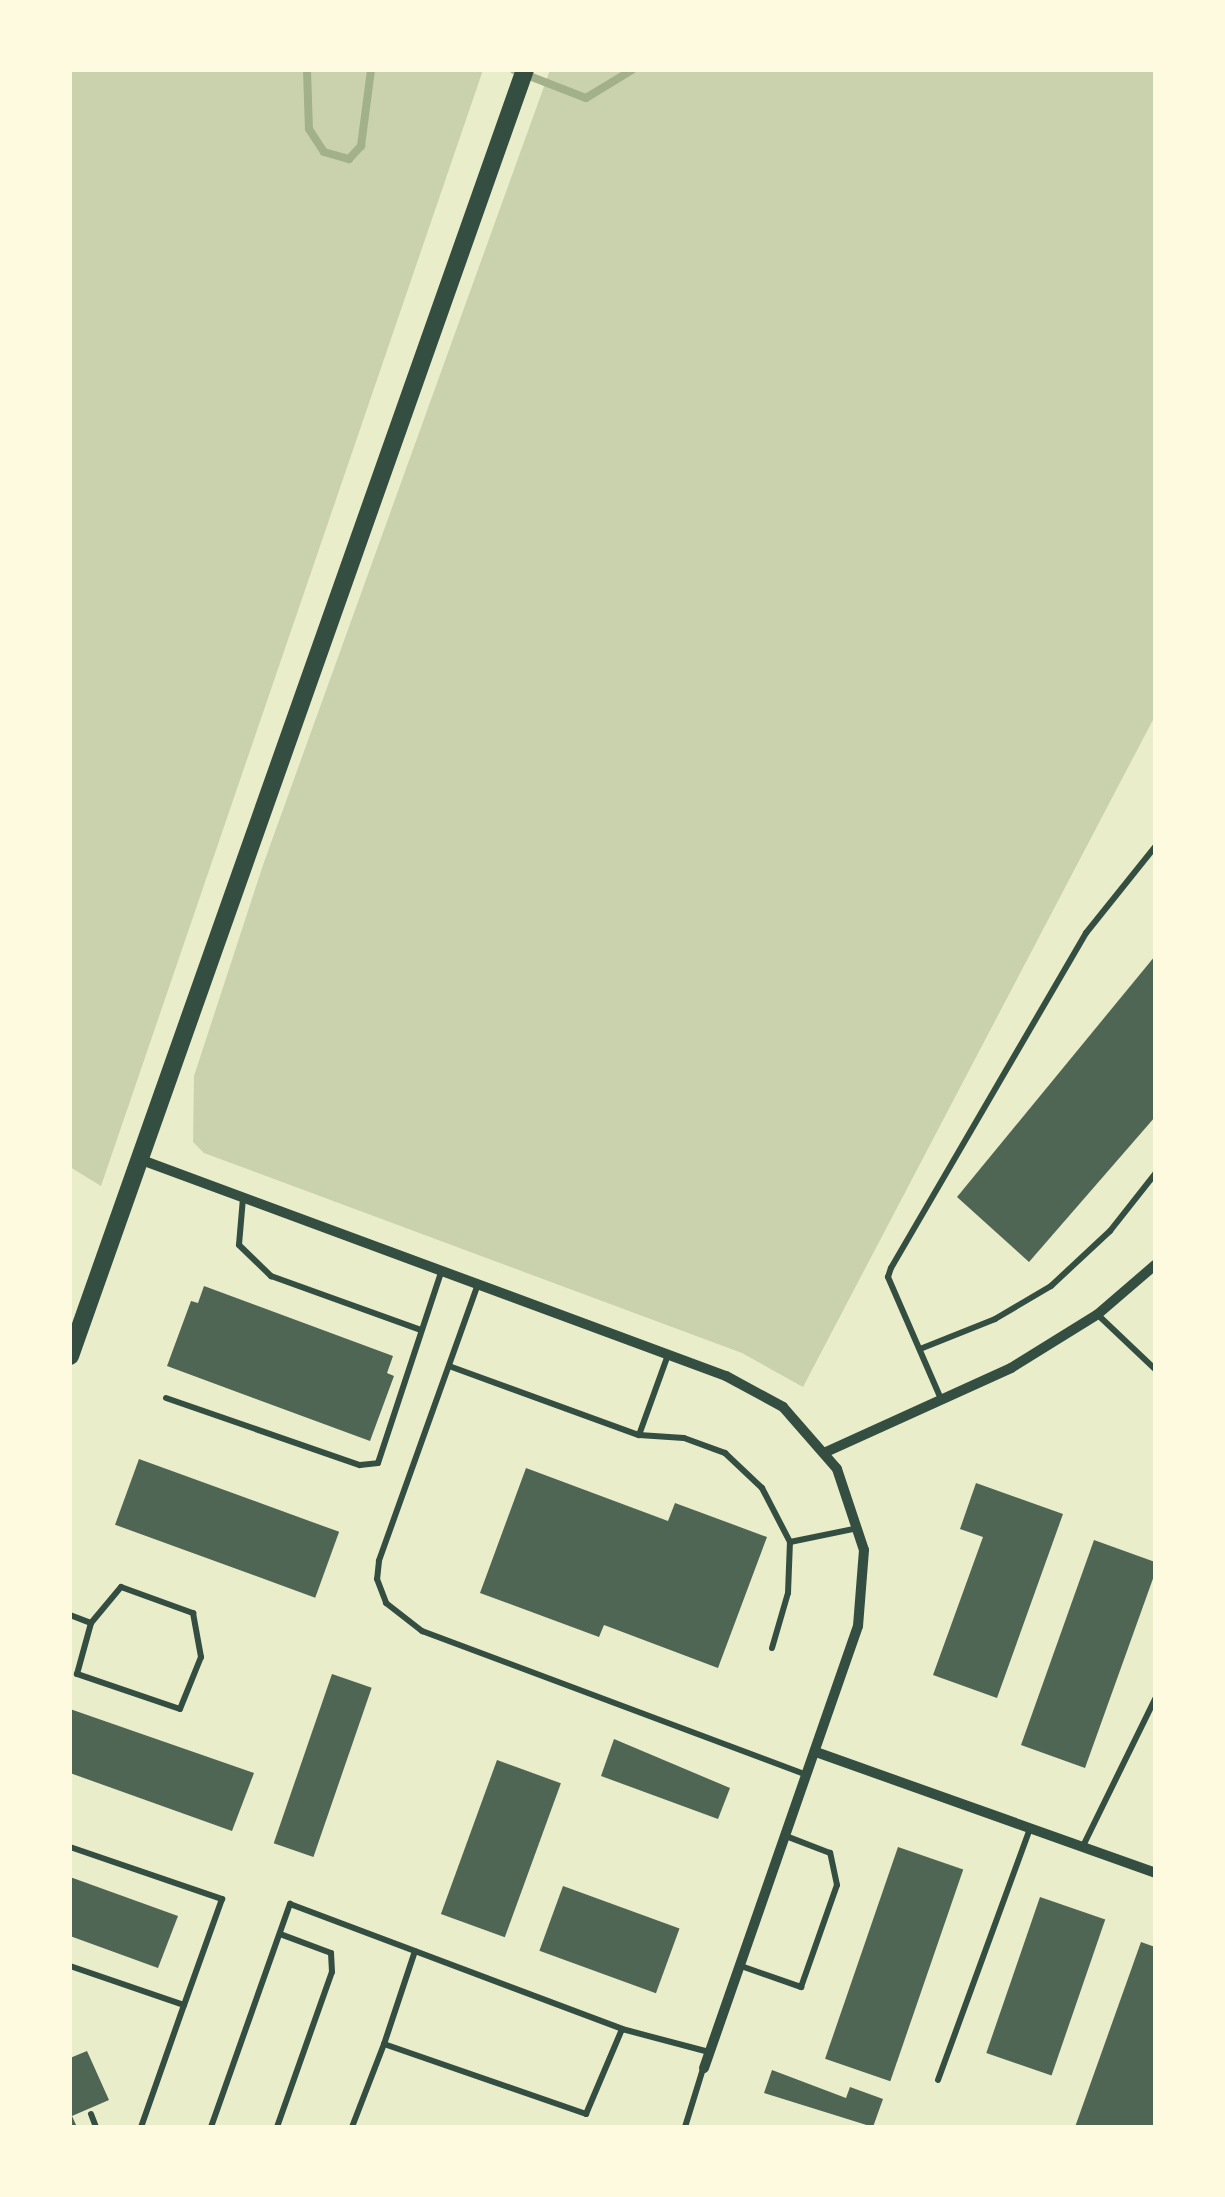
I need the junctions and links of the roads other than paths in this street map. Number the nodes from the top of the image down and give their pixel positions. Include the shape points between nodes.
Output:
1 (525, 70) edge
2 (1155, 847) edge
3 (140, 1159) junction
4 (1155, 1174) edge
5 (244, 1196) junction
6 (1155, 1264) edge
7 (442, 1269) junction
8 (478, 1283) junction
9 (1098, 1314) junction
10 (421, 1330) junction
11 (920, 1349) junction
12 (668, 1354) junction
13 (70, 1356) edge
14 (448, 1366) junction
15 (1155, 1369) edge
16 (166, 1398) dead end
17 (941, 1399) junction
18 (639, 1436) junction
19 (826, 1452) junction
20 (858, 1528) junction
21 (790, 1542) junction
22 (70, 1615) edge
23 (91, 1622) junction
24 (772, 1648) dead end
25 (1155, 1699) edge
26 (816, 1752) junction
27 (807, 1775) junction
28 (1030, 1826) junction
29 (786, 1836) junction
30 (70, 1846) edge
31 (1083, 1846) junction
32 (1155, 1872) edge
33 (280, 1934) junction
34 (416, 1952) junction
35 (70, 1966) edge
36 (740, 1966) junction
37 (184, 2005) junction
38 (622, 2029) junction
39 (384, 2044) junction
40 (709, 2052) junction
41 (704, 2068) joint
42 (938, 2080) dead end
43 (91, 2114) dead end
44 (96, 2127) edge
45 (141, 2127) edge
46 (211, 2127) edge
47 (277, 2127) edge
48 (352, 2127) edge
49 (686, 2127) edge

1 - 3 main road
2 - 11 lane via 1086,933 891,1268 888,1278
3 - 5 street
3 - 13 main road
4 - 11 lane via 1110,1231 1051,1286 995,1319
5 - 7 street
5 - 10 lane via 236,1231 256,1265
6 - 9 street
7 - 8 street
7 - 10 lane
8 - 12 street
8 - 14 lane
9 - 15 lane
9 - 17 street via 1011,1368
10 - 16 lane via 388,1438 371,1466
11 - 17 lane
12 - 18 lane
12 - 19 street via 758,1390
14 - 18 lane
14 - 27 lane via 379,1560 380,1592 395,1616
17 - 19 street
18 - 21 lane via 684,1438 744,1466
19 - 20 street
20 - 21 lane
20 - 26 street via 864,1592 858,1626
21 - 24 lane via 788,1594
22 - 23 lane
23 - 23 lane via 121,1587 194,1613 201,1657 180,1709 78,1674
25 - 31 lane
26 - 27 street
26 - 28 street
27 - 29 street
28 - 31 street
28 - 42 lane
29 - 36 street
29 - 36 lane via 830,1853 838,1886 801,1987
30 - 37 lane via 222,1899
31 - 32 street
33 - 34 lane via 290,1904
33 - 46 lane
33 - 47 lane via 331,1953 332,1972
34 - 38 lane
34 - 39 lane
35 - 37 lane
36 - 40 street
37 - 45 lane
38 - 39 lane via 586,2114
38 - 40 lane
39 - 48 lane
40 - 41 street
41 - 49 lane
43 - 44 lane

